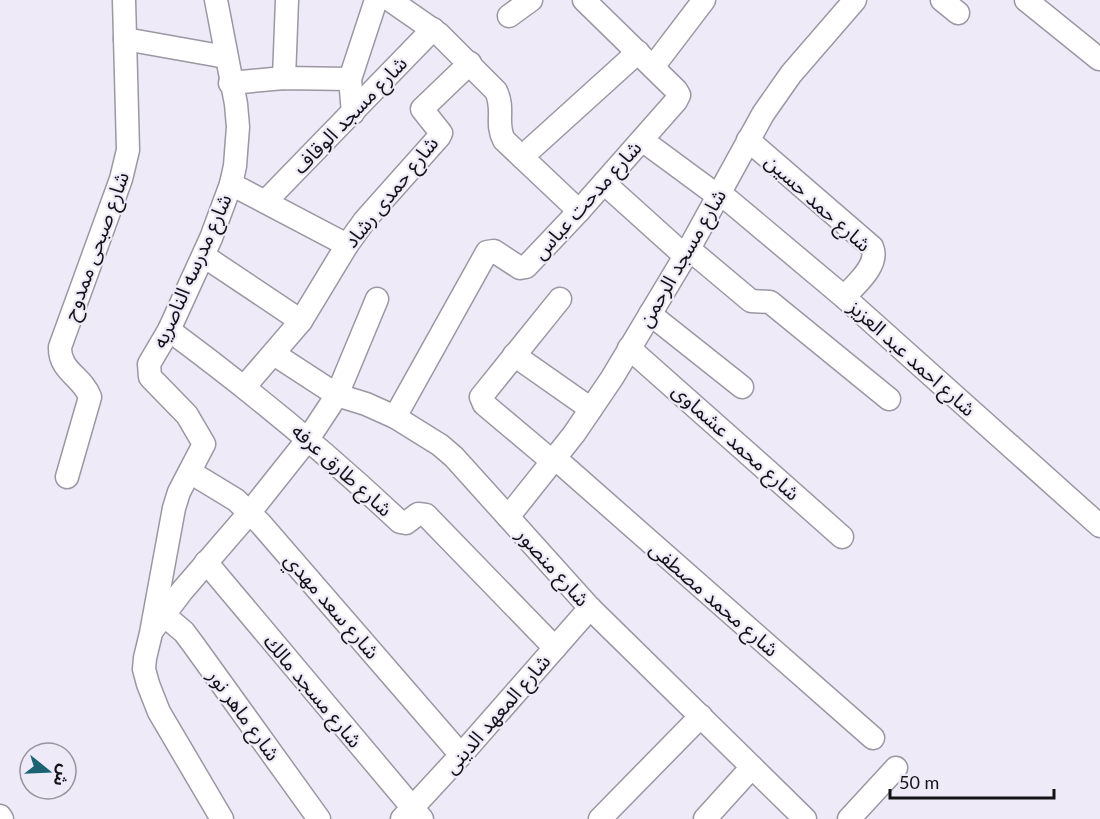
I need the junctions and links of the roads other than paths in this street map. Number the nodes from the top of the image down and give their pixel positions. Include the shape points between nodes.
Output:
1 (124, 0) edge
2 (216, 0) edge
3 (287, 0) edge
4 (376, 0) edge
5 (390, 0) edge
6 (531, 0) edge
7 (584, 0) edge
8 (855, 0) edge
9 (1026, 0) edge
10 (697, 2) edge
11 (509, 16) dead end
12 (433, 29) junction
13 (125, 39) junction
14 (226, 57) junction
15 (1099, 58) edge
16 (646, 59) junction
17 (470, 63) junction
18 (284, 78) junction
19 (350, 79) junction
20 (230, 83) junction
21 (353, 113) junction
22 (642, 140) junction
23 (748, 140) junction
24 (522, 157) junction
25 (604, 183) junction
26 (231, 184) junction
27 (719, 194) junction
28 (266, 201) junction
29 (579, 211) junction
30 (347, 245) junction
31 (687, 252) junction
32 (204, 256) junction
33 (844, 297) junction
34 (377, 299) dead end
35 (560, 299) dead end
36 (650, 314) junction
37 (301, 321) junction
38 (170, 330) junction
39 (630, 348) junction
40 (274, 354) junction
41 (514, 355) junction
42 (245, 386) junction
43 (742, 387) dead end
44 (337, 395) junction
45 (889, 399) dead end
46 (591, 409) junction
47 (395, 417) junction
48 (308, 439) junction
49 (554, 460) junction
50 (190, 472) junction
51 (67, 477) dead end
52 (250, 512) junction
53 (508, 517) junction
54 (1100, 526) edge
55 (842, 537) dead end
56 (206, 562) junction
57 (590, 608) junction
58 (158, 624) junction
59 (555, 648) junction
60 (701, 716) junction
61 (873, 738) dead end
62 (461, 755) junction
63 (752, 766) junction
64 (896, 768) dead end
65 (412, 815) edge
66 (222, 819) edge
67 (319, 819) edge
68 (600, 819) edge
69 (705, 819) edge
70 (805, 819) edge
71 (849, 819) edge

1 - 13 street, شارع صبحى ممدوح
2 - 14 street, شارع مدرسه الناصريه
3 - 18 street
4 - 19 street
5 - 12 street
6 - 11 street
7 - 16 street
8 - 23 street, شارع مسجد الرحمن via 791,74
9 - 15 street
10 - 16 street
12 - 17 street
12 - 21 street, شارع مسجد الوقاف
13 - 14 street
13 - 51 street, شارع صبحى ممدوح via 126,162 60,347 64,365 90,397
14 - 20 street, شارع مدرسه الناصريه
16 - 22 street, شارع مدحت عباس via 679,95
16 - 24 street
17 - 24 street via 496,91 502,103 500,132
17 - 30 street, شارع حمدى رشاد via 422,109 441,132 440,137
18 - 19 street
18 - 20 street
19 - 21 street
20 - 26 street, شارع مدرسه الناصريه via 238,127
21 - 28 street, شارع مسجد الوقاف
22 - 25 street, شارع مدحت عباس
22 - 27 street, شارع احمد عبد العزيز
23 - 27 street, شارع مسجد الرحمن
23 - 33 street, شارع حمد حسين via 872,247 872,265
24 - 29 street
25 - 29 street, شارع مدحت عباس
25 - 31 street
26 - 28 street
26 - 32 street, شارع مدرسه الناصريه
27 - 31 street, شارع مسجد الرحمن
27 - 33 street, شارع احمد عبد العزيز
28 - 30 street
29 - 47 street, شارع مدحت عباس via 522,269 494,251 487,252
30 - 37 street, شارع حمدى رشاد
31 - 36 street, شارع مسجد الرحمن
31 - 45 street via 751,301 770,303
32 - 37 street
32 - 38 street, شارع مدرسه الناصريه
33 - 54 street, شارع احمد عبد العزيز
34 - 44 street
35 - 41 street
36 - 39 street, شارع مسجد الرحمن
36 - 43 street
37 - 40 street, شارع حمدى رشاد
38 - 42 street, شارع طارق عرفه
38 - 50 street, شارع مدرسه الناصريه via 149,364 150,377 187,415 203,441
39 - 46 street, شارع مسجد الرحمن
39 - 55 street, شارع محمد عشماوى
40 - 42 street, شارع حمدى رشاد
40 - 44 street, شارع منصور
41 - 46 street
41 - 49 street, شارع محمد مصطفى via 481,401
42 - 48 street, شارع طارق عرفه
44 - 47 street, شارع منصور
44 - 48 street
46 - 49 street, شارع مسجد الرحمن
47 - 53 street, شارع منصور via 454,457
48 - 52 street
48 - 59 street, شارع طارق عرفه via 400,522 409,522 418,514 426,515
49 - 53 street, شارع مسجد الرحمن
49 - 61 street, شارع محمد مصطفى
50 - 52 street, شارع سعد مهدي
50 - 58 street via 174,508
52 - 56 street
52 - 62 street, شارع سعد مهدي
53 - 57 street, شارع منصور
56 - 58 street
56 - 65 street, شارع مسجد مالك
57 - 59 street, شارع المعهد الدينى
57 - 60 street, شارع منصور
58 - 66 street via 147,647 144,669 148,684 159,712
58 - 67 street, شارع ماهر نور via 184,632
59 - 62 street, شارع المعهد الدينى
60 - 63 street, شارع منصور
60 - 68 street
62 - 65 street, شارع المعهد الدينى
63 - 69 street
63 - 70 street, شارع منصور
64 - 71 street

